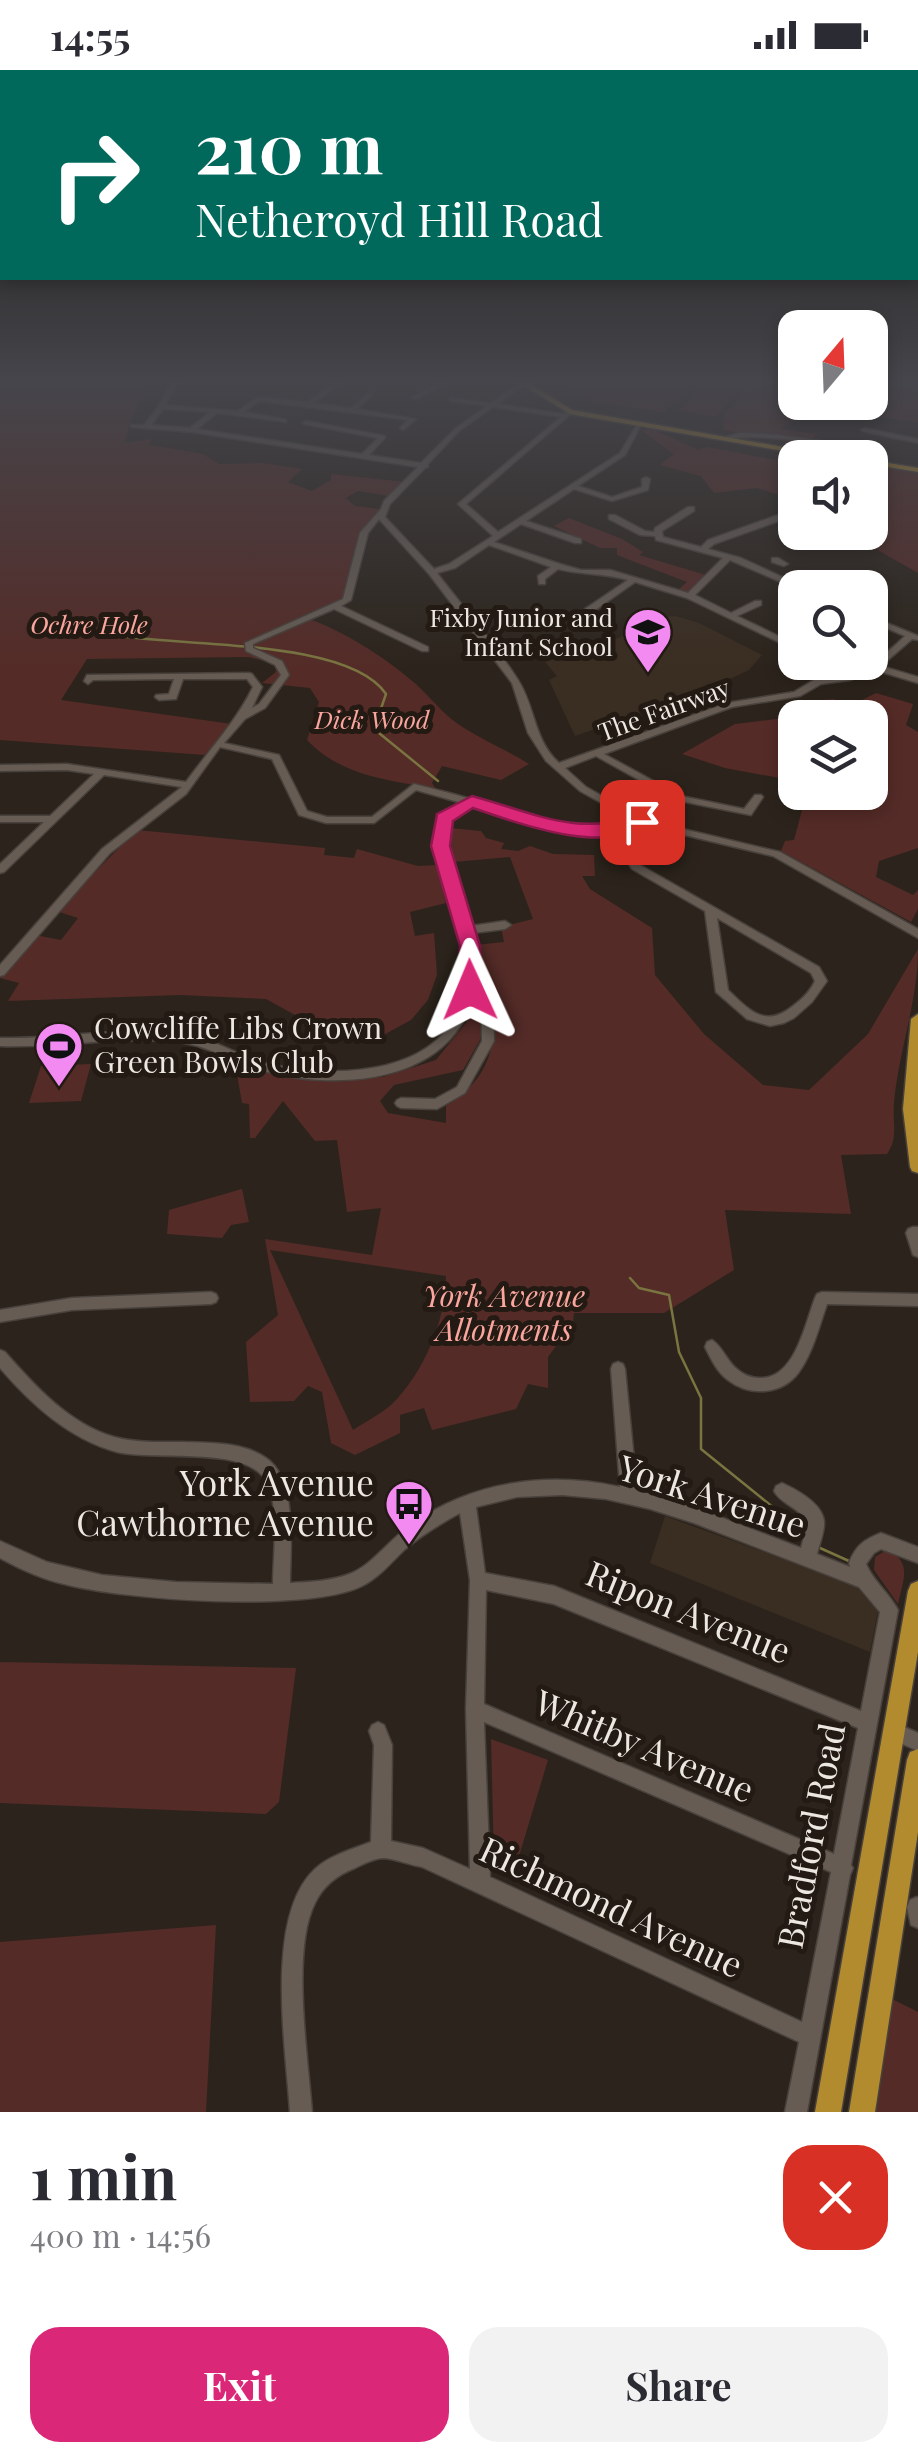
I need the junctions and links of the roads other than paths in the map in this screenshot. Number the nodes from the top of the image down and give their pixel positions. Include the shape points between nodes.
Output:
1 (415, 477) edge
2 (493, 477) edge
3 (588, 477) edge
4 (646, 478) dead end
5 (573, 487) junction
6 (691, 508) dead end
7 (382, 511) junction
8 (612, 516) dead end
9 (778, 518) edge
10 (520, 521) junction
11 (657, 532) junction
12 (496, 536) junction
13 (578, 541) dead end
14 (486, 542) junction
15 (702, 550) junction
16 (729, 557) junction
17 (779, 562) dead end
18 (557, 566) junction
19 (763, 570) junction
20 (432, 572) junction
21 (778, 577) edge
22 (634, 579) junction
23 (542, 582) dead end
24 (690, 596) junction
25 (337, 607) junction
26 (772, 610) dead end
27 (588, 611) dead end
28 (732, 615) junction
29 (888, 626) edge
30 (778, 638) edge
31 (914, 638) edge
32 (425, 650) dead end
33 (888, 660) edge
34 (888, 671) edge
35 (178, 677) junction
36 (851, 680) edge
37 (918, 680) edge
38 (88, 681) dead end
39 (820, 682) joint
40 (159, 696) dead end
41 (242, 717) junction
42 (218, 744) junction
43 (600, 755) junction
44 (0, 768) edge
45 (558, 768) junction
46 (102, 772) junction
47 (189, 785) junction
48 (758, 797) dead end
49 (472, 802) junction
50 (0, 818) edge
51 (53, 819) junction
52 (642, 822) junction
53 (613, 831) junction
54 (0, 870) edge
55 (710, 911) junction
56 (505, 925) dead end
57 (915, 926) edge
58 (466, 930) junction
59 (5, 956) edge
60 (0, 972) edge
61 (470, 990) junction
62 (918, 1019) edge
63 (0, 1042) edge
64 (401, 1104) dead end
65 (918, 1167) edge
66 (918, 1233) edge
67 (918, 1251) edge
68 (211, 1298) dead end
69 (918, 1300) edge
70 (0, 1316) edge
71 (712, 1347) dead end
72 (0, 1357) edge
73 (618, 1369) dead end
74 (782, 1491) dead end
75 (628, 1496) junction
76 (467, 1502) junction
77 (0, 1548) edge
78 (918, 1555) edge
79 (806, 1560) junction
80 (478, 1580) junction
81 (864, 1580) junction
82 (282, 1590) junction
83 (918, 1591) edge
84 (475, 1709) junction
85 (869, 1723) junction
86 (378, 1731) dead end
87 (893, 1731) junction
88 (918, 1742) edge
89 (918, 1760) edge
90 (381, 1848) junction
91 (843, 1868) junction
92 (480, 1883) junction
93 (917, 1906) edge
94 (918, 1918) edge
95 (810, 2036) junction
96 (301, 2112) edge
97 (796, 2112) edge
98 (828, 2112) edge
99 (862, 2112) edge

1 - 7 street
2 - 12 street via 462,504
3 - 5 street
4 - 5 street via 645,488 620,498
5 - 10 street
6 - 11 street
7 - 20 street via 388,529
7 - 25 street via 364,533 351,591
8 - 11 street via 643,533
9 - 15 street
10 - 12 street
10 - 13 street
11 - 15 street via 682,548
12 - 14 street
14 - 18 street
14 - 20 street
15 - 16 street
16 - 19 street
16 - 24 street
17 - 19 street
18 - 22 street
18 - 23 street
19 - 21 street
20 - 45 street via 516,684 533,732
22 - 24 street
22 - 27 street
24 - 28 street
25 - 32 street
25 - 41 street via 249,643 279,663 285,676 262,706
26 - 28 street via 754,601
28 - 30 street
29 - 31 street
31 - 33 street
34 - 37 street
35 - 38 street
35 - 40 street via 176,697
35 - 41 street via 249,676 258,686
36 - 39 street, The Fairway
39 - 43 street, The Fairway via 796,694 730,705
41 - 42 street
42 - 47 street
42 - 49 street via 276,757 303,814 312,818 374,820 414,787
43 - 45 street, The Fairway
43 - 48 street via 678,798 747,813
44 - 46 street
45 - 52 street
46 - 47 street
46 - 51 street
47 - 59 street via 106,851
49 - 53 street via 545,827
49 - 58 street via 452,810 440,832
50 - 51 street
51 - 54 street
52 - 53 street
52 - 57 street via 776,854
53 - 55 street via 636,867
55 - 55 street via 815,970 818,991 785,1021 765,1024 746,1014 722,992
56 - 58 street
58 - 61 street
59 - 60 street
61 - 63 street via 460,1022 430,1056 382,1072 322,1075 267,1068 182,1038
61 - 64 street via 487,1000 488,1041 461,1090 437,1104
62 - 65 main road via 911,1109
66 - 67 street
68 - 70 street via 72,1304
69 - 71 street via 822,1298 789,1377 772,1387 726,1373
72 - 82 street via 42,1403 109,1443 230,1453 263,1464 278,1491
73 - 75 street
74 - 79 street via 816,1521
75 - 76 street, York Avenue via 579,1486 515,1489
75 - 79 street, York Avenue
76 - 80 street
76 - 82 street, York Avenue via 405,1538 360,1579 340,1587
77 - 82 street, York Avenue via 55,1574 101,1583
78 - 81 street via 881,1541 868,1547 857,1563
79 - 81 street, York Avenue
80 - 84 street
80 - 85 street, Ripon Avenue via 554,1595
81 - 85 street, Bradford Road via 889,1610
83 - 87 main road, Bradford Road
84 - 91 street, Whitby Avenue
84 - 92 street
85 - 91 street, Bradford Road
86 - 90 street
87 - 88 street
87 - 98 main road, Bradford Road
89 - 99 main road
90 - 92 street, Richmond Avenue
90 - 96 street via 318,1879 297,1921
91 - 95 street, Bradford Road
92 - 95 street, Richmond Avenue
93 - 94 street
95 - 97 street, Bradford Road

